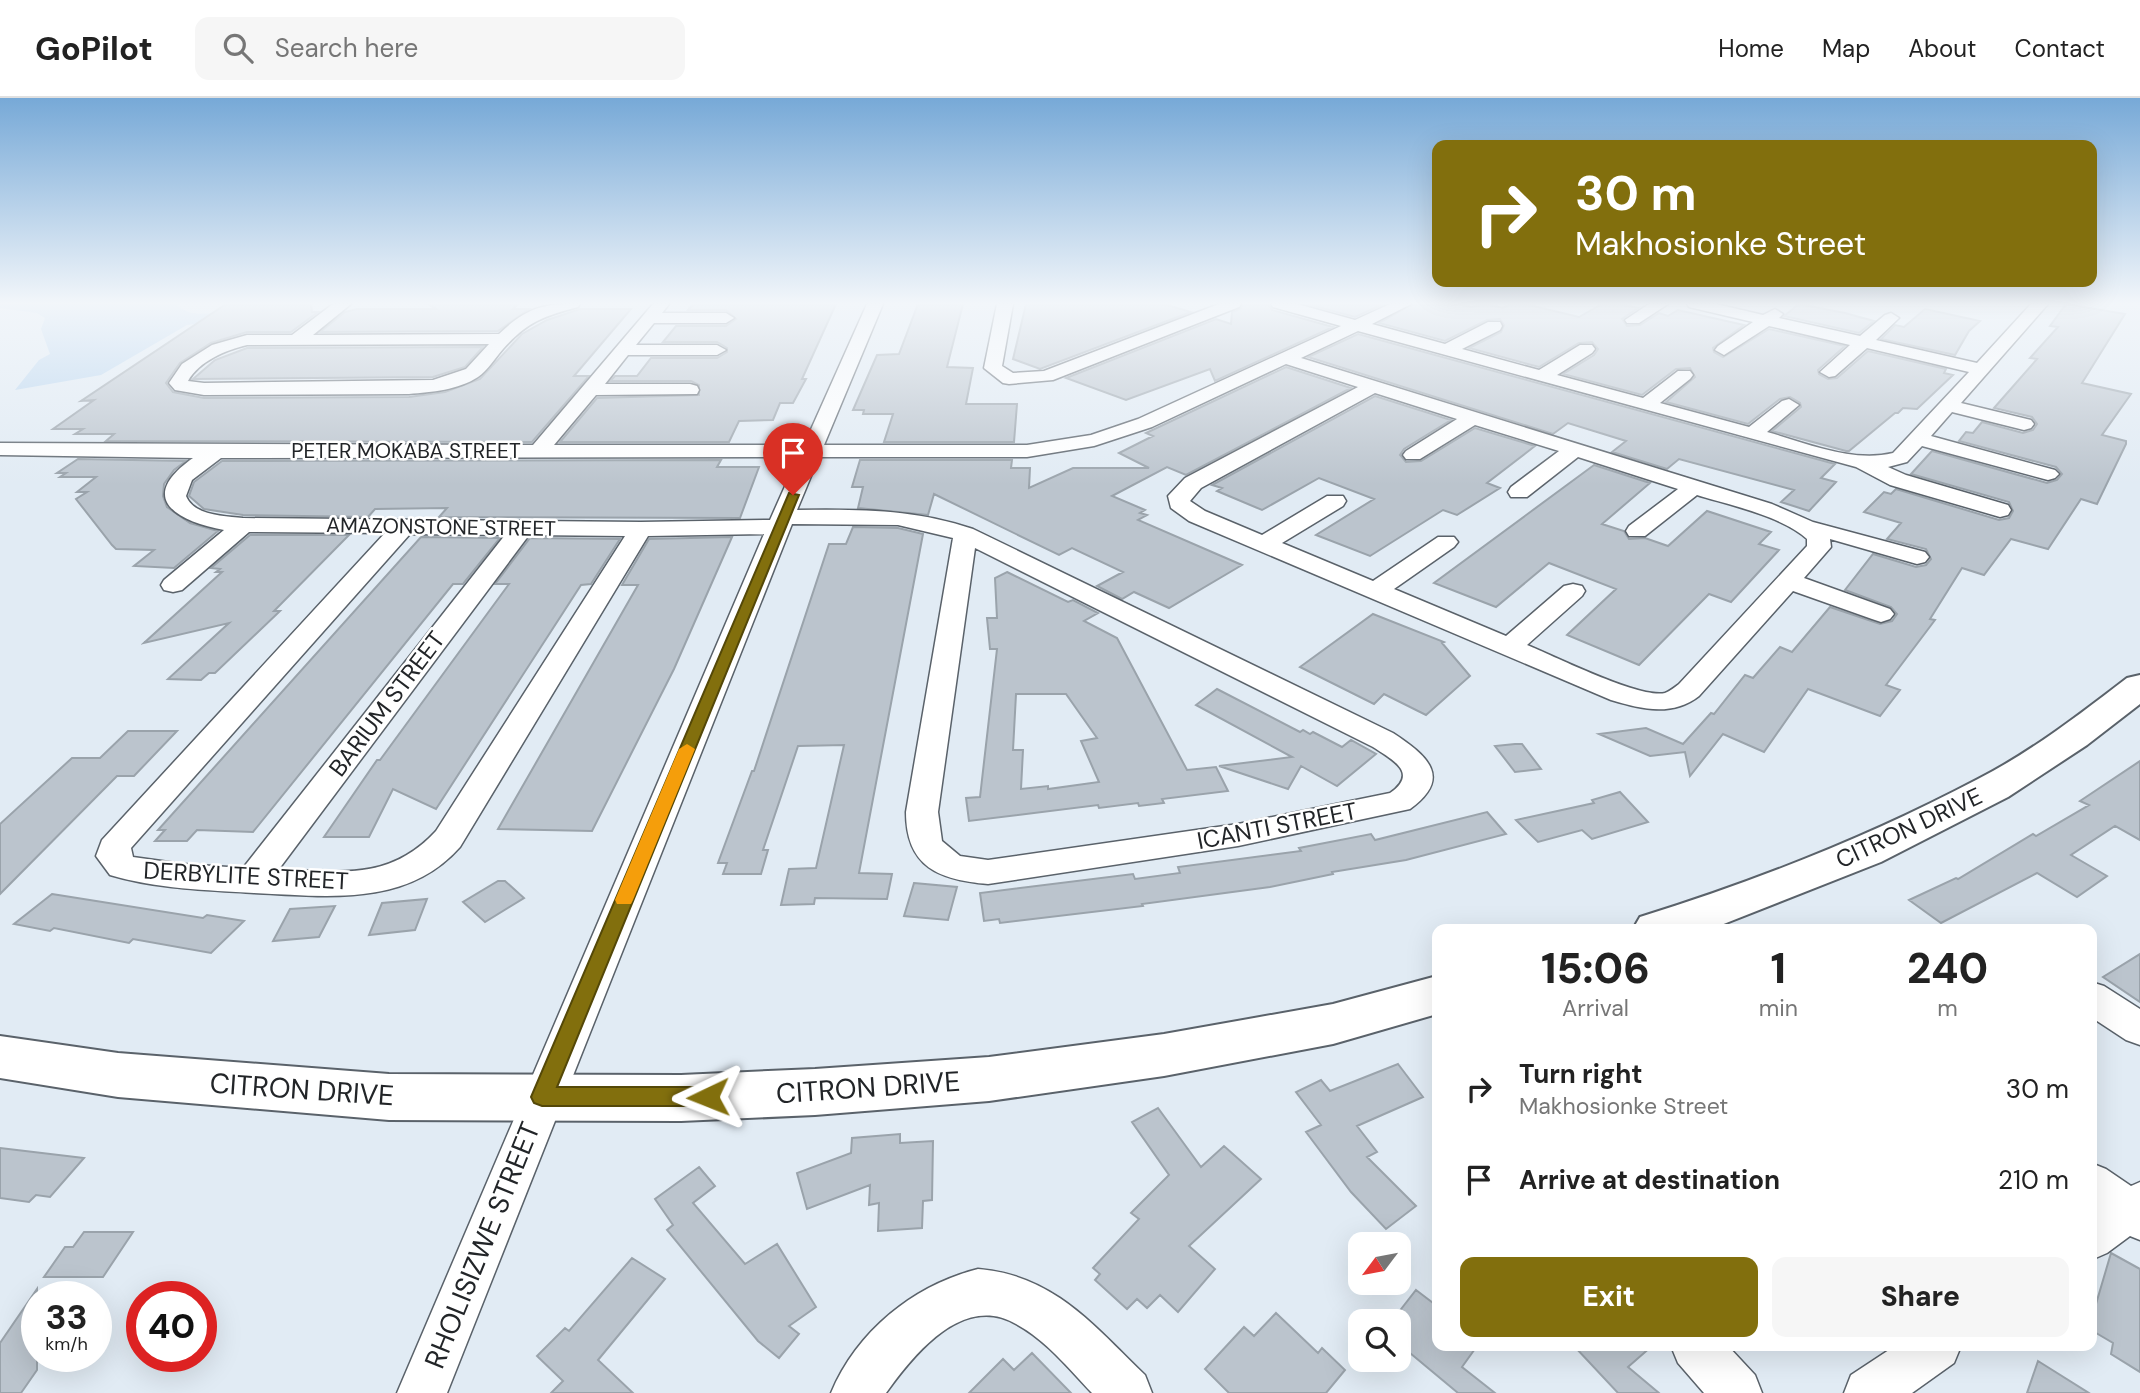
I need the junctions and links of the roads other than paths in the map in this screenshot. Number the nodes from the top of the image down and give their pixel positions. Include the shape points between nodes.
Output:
1 (196, 364) edge
2 (479, 364) edge
3 (611, 364) edge
4 (849, 364) edge
5 (994, 364) edge
6 (1080, 364) edge
7 (1270, 364) edge
8 (1305, 364) edge
9 (1498, 364) edge
10 (1561, 364) edge
11 (1838, 364) edge
12 (1960, 364) edge
13 (1984, 364) edge
14 (1980, 369) junction
15 (1829, 372) dead end
16 (1684, 375) dead end
17 (1542, 376) junction
18 (1374, 386) junction
19 (591, 389) junction
20 (690, 390) dead end
21 (1646, 405) junction
22 (1789, 405) dead end
23 (1947, 405) junction
24 (1474, 417) junction
25 (2024, 425) dead end
26 (1752, 434) junction
27 (1918, 439) junction
28 (0, 449) edge
29 (1575, 449) junction
30 (540, 450) junction
31 (216, 452) junction
32 (812, 452) junction
33 (1413, 455) dead end
34 (1864, 463) junction
35 (2048, 474) dead end
36 (1694, 487) junction
37 (1519, 492) dead end
38 (1335, 501) dead end
39 (2000, 510) dead end
40 (781, 522) junction
41 (243, 524) junction
42 (404, 526) junction
43 (522, 528) junction
44 (1808, 528) junction
45 (641, 529) junction
46 (1637, 531) dead end
47 (965, 534) junction
48 (1446, 542) dead end
49 (1265, 544) junction
50 (1916, 556) dead end
51 (1788, 581) junction
52 (173, 585) dead end
53 (1375, 591) junction
54 (1573, 591) dead end
55 (1881, 614) dead end
56 (1509, 647) junction
57 (2140, 686) edge
58 (252, 880) junction
59 (1672, 924) edge
60 (1432, 996) edge
61 (2097, 1001) edge
62 (2140, 1029) edge
63 (0, 1057) edge
64 (542, 1097) junction
65 (2097, 1187) edge
66 (2136, 1211) edge
67 (2097, 1234) edge
68 (1699, 1351) edge
69 (1930, 1351) edge
70 (422, 1393) edge
71 (856, 1393) edge
72 (1127, 1393) edge
73 (1737, 1393) edge
74 (1869, 1393) edge

1 - 2 street via 178,383 204,388 423,387 451,382
3 - 19 street
4 - 32 street, RHOLISIZWE STREET
5 - 6 street via 1002,376 1022,379
7 - 32 street, PETER MOKABA STREET via 1145,423 1094,440 1027,451
8 - 18 street
9 - 17 street
10 - 17 street
11 - 15 street
12 - 14 street
13 - 14 street
14 - 23 street
16 - 21 street
17 - 21 street
18 - 24 street
18 - 49 street via 1193,483 1179,496 1185,510
19 - 20 street
19 - 30 street
21 - 26 street
22 - 26 street
23 - 25 street
23 - 27 street
24 - 29 street
24 - 33 street
26 - 34 street
27 - 34 street via 1900,458
27 - 35 street
28 - 31 street, PETER MOKABA STREET
29 - 36 street
29 - 37 street
30 - 31 street, PETER MOKABA STREET
30 - 32 street, PETER MOKABA STREET
31 - 41 street, AMAZONSTONE STREET via 185,475 175,497 181,508 194,516
32 - 40 street, RHOLISIZWE STREET
34 - 39 street via 1898,480
36 - 44 street
36 - 46 street
38 - 49 street
40 - 45 street, AMAZONSTONE STREET
40 - 47 street, ICANTI STREET via 902,517
40 - 64 street, RHOLISIZWE STREET
41 - 42 street, AMAZONSTONE STREET
41 - 52 street
42 - 43 street, AMAZONSTONE STREET
42 - 58 street, DERBYLITE STREET via 114,848 113,856 122,867
43 - 45 street, AMAZONSTONE STREET
43 - 58 street, BARIUM STREET
44 - 50 street
44 - 51 street via 1818,537 1819,547
45 - 58 street, DERBYLITE STREET via 437,853 415,867 363,883
47 - 47 street, ICANTI STREET via 1383,740 1413,762 1420,777 1418,787 1399,802 1238,835 988,872 964,871 940,861 925,846 922,812
48 - 53 street
49 - 53 street
51 - 55 street
51 - 56 street via 1674,701 1642,701
53 - 56 street
54 - 56 street
57 - 59 street, CITRON DRIVE via 2074,737 1994,788 1866,851
60 - 64 street, CITRON DRIVE via 1307,1028 1164,1055 989,1079 681,1098
61 - 62 street
63 - 64 street, CITRON DRIVE via 118,1075 389,1097
64 - 70 street, RHOLISIZWE STREET
65 - 66 street
66 - 67 street
68 - 73 street
69 - 74 street
71 - 72 street via 907,1330 936,1306 972,1291 1000,1293 1033,1306

